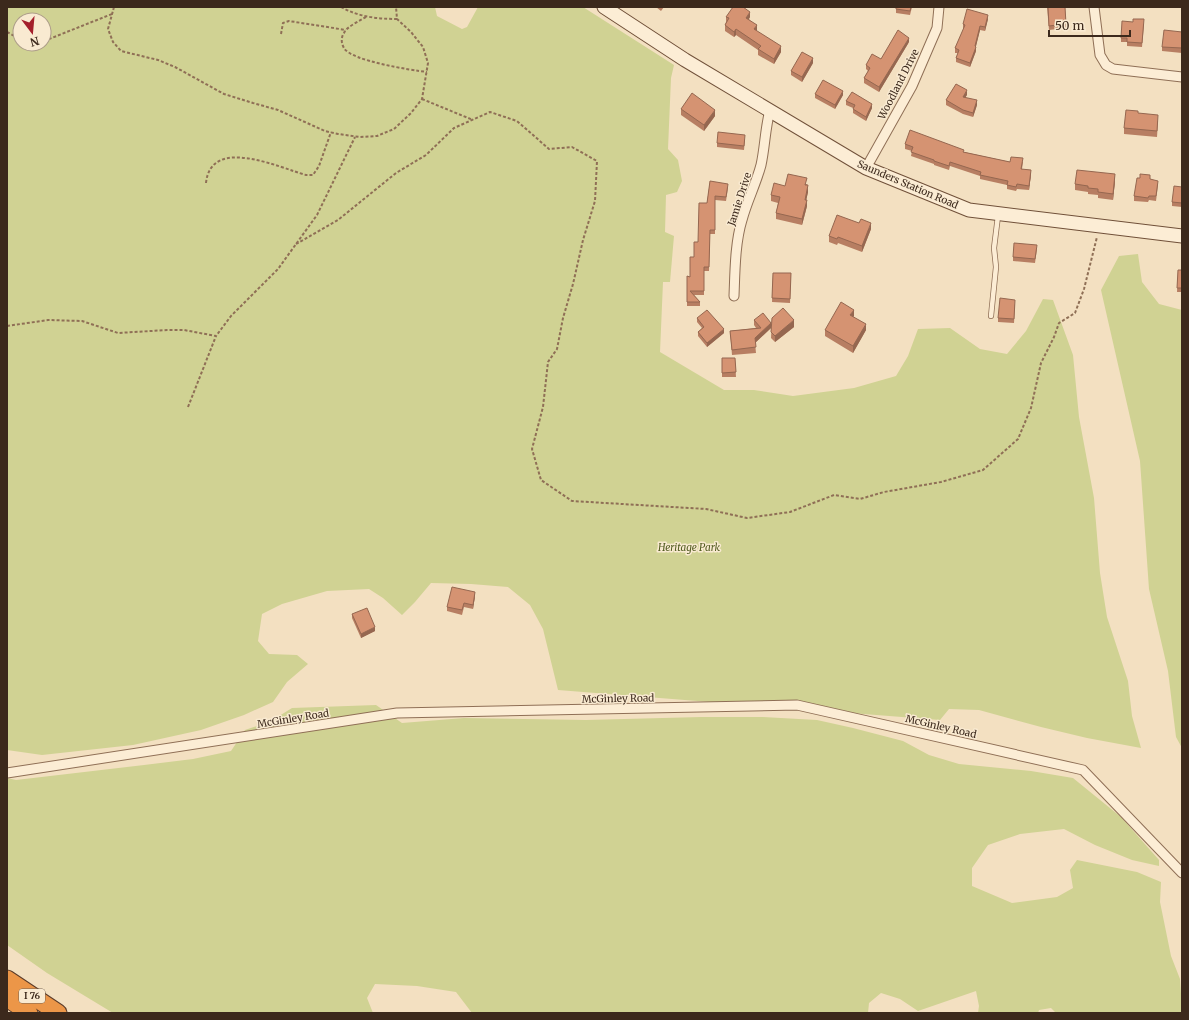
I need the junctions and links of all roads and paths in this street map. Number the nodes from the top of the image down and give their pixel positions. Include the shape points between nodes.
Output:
1 (114, 7) edge
2 (341, 7) edge
3 (396, 7) edge
4 (604, 7) edge
5 (939, 7) edge
6 (1094, 7) edge
7 (112, 14) junction
8 (366, 17) junction
9 (397, 19) junction
10 (346, 30) junction
11 (281, 34) dead end
12 (52, 38) edge
13 (426, 72) junction
14 (1182, 77) edge
15 (422, 99) junction
16 (770, 110) junction
17 (473, 120) junction
18 (331, 132) junction
19 (355, 137) junction
20 (866, 168) junction
21 (206, 183) dead end
22 (999, 214) junction
23 (1099, 226) junction
24 (1182, 236) edge
25 (296, 244) junction
26 (734, 296) dead end
27 (991, 316) dead end
28 (7, 326) edge
29 (216, 336) junction
30 (188, 407) dead end
31 (7, 773) edge
32 (1182, 873) edge
33 (7, 979) edge
34 (7, 998) edge
35 (29, 1013) edge
36 (58, 1013) edge

1 - 7 path
2 - 8 path
3 - 9 path
4 - 16 street, Saunders Station Road via 685,60
5 - 20 street, Woodland Drive via 937,28 912,86
6 - 14 street via 1100,55 1106,65 1113,69
7 - 12 path
7 - 18 path via 108,29 113,42 122,51 158,60 176,67 224,94 278,110
8 - 9 path
8 - 10 path
9 - 13 path via 423,47 428,63
10 - 11 path via 289,21 283,23
10 - 13 path via 342,38 344,48 351,53 391,66
13 - 15 path
15 - 17 path
15 - 19 path via 394,129 377,136
16 - 20 street, Saunders Station Road
16 - 26 street, Jamie Drive via 757,178 741,221
17 - 23 path via 490,112 517,121 549,149 572,147 597,161 595,201 557,349 548,362 544,407 532,448 541,480 572,501 706,509 747,518 790,512 834,495 860,499 941,482 983,470 1018,439 1031,408 1041,363 1059,323 1076,313
17 - 25 path via 454,128 426,155 396,173 338,220
18 - 19 path
18 - 21 path via 319,166 313,175 250,158 234,157 221,160 212,166
19 - 25 path via 318,215
20 - 22 street, Saunders Station Road via 969,210
22 - 23 street, Saunders Station Road
22 - 27 lane via 994,248 996,267
23 - 24 street, Saunders Station Road
25 - 29 path via 278,269
28 - 29 path via 48,320 82,322 118,333 184,330
29 - 30 path
31 - 32 street, McGinley Road via 397,713 797,705 1083,770
33 - 36 highway, I 76
34 - 35 highway, I 76

